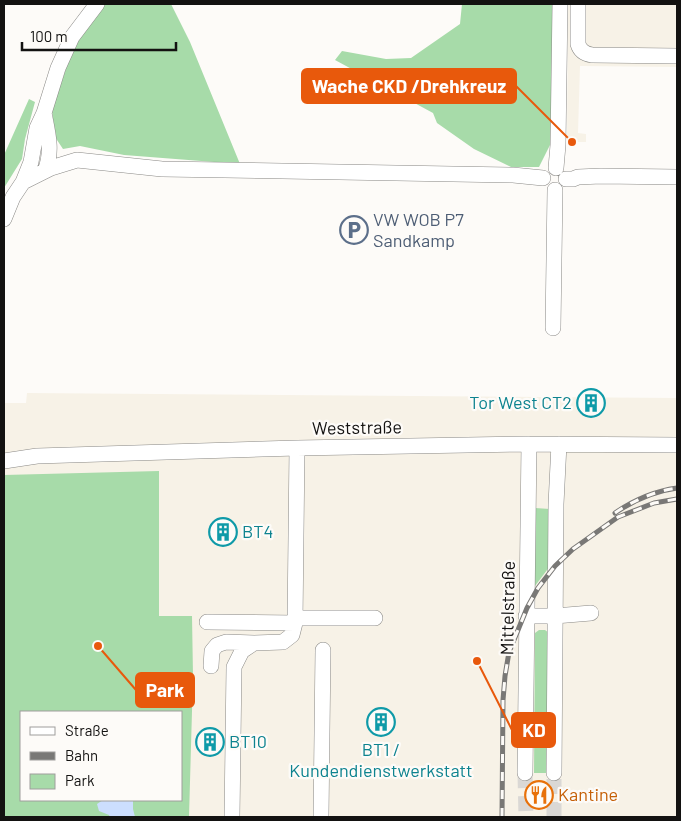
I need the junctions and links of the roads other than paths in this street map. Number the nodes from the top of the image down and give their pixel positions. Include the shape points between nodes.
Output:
1 (97, 4) edge
2 (560, 4) edge
3 (578, 4) edge
4 (677, 56) edge
5 (44, 113) junction
6 (45, 171) junction
7 (561, 173) junction
8 (677, 177) edge
9 (543, 178) junction
10 (23, 182) junction
11 (555, 190) junction
12 (4, 219) edge
13 (553, 328) dead end
14 (529, 444) junction
15 (559, 444) junction
16 (677, 445) edge
17 (297, 448) junction
18 (4, 452) edge
19 (37, 456) junction
20 (4, 461) edge
21 (591, 613) dead end
22 (526, 616) junction
23 (556, 616) junction
24 (375, 618) dead end
25 (295, 621) junction
26 (208, 622) dead end
27 (254, 643) junction
28 (323, 650) dead end
29 (212, 666) dead end
30 (525, 773) tunnel mouth
31 (554, 773) tunnel mouth
32 (232, 817) edge
33 (321, 817) edge

1 - 5 street via 72,37
2 - 7 street via 558,145
3 - 4 street via 579,48 588,55
5 - 6 street via 50,150
5 - 10 street
6 - 9 street via 77,160 162,168
6 - 10 street
7 - 8 street via 573,179
7 - 9 street via 552,168
7 - 11 street via 564,186
9 - 11 street via 546,187
10 - 12 street
11 - 13 street
14 - 15 street, Weststraße
14 - 17 street, Weststraße
14 - 22 street, Mittelstraße
15 - 16 street, Weststraße
15 - 23 street
17 - 19 street, Weststraße
17 - 25 street
18 - 19 street, Weststraße
19 - 20 street, Weststraße
21 - 23 street
22 - 23 street
22 - 30 street, Mittelstraße
23 - 31 street
24 - 25 street
25 - 26 street
25 - 27 street via 292,635 282,642
27 - 29 street via 217,644 212,651
27 - 32 street via 242,651 234,667
28 - 33 street

